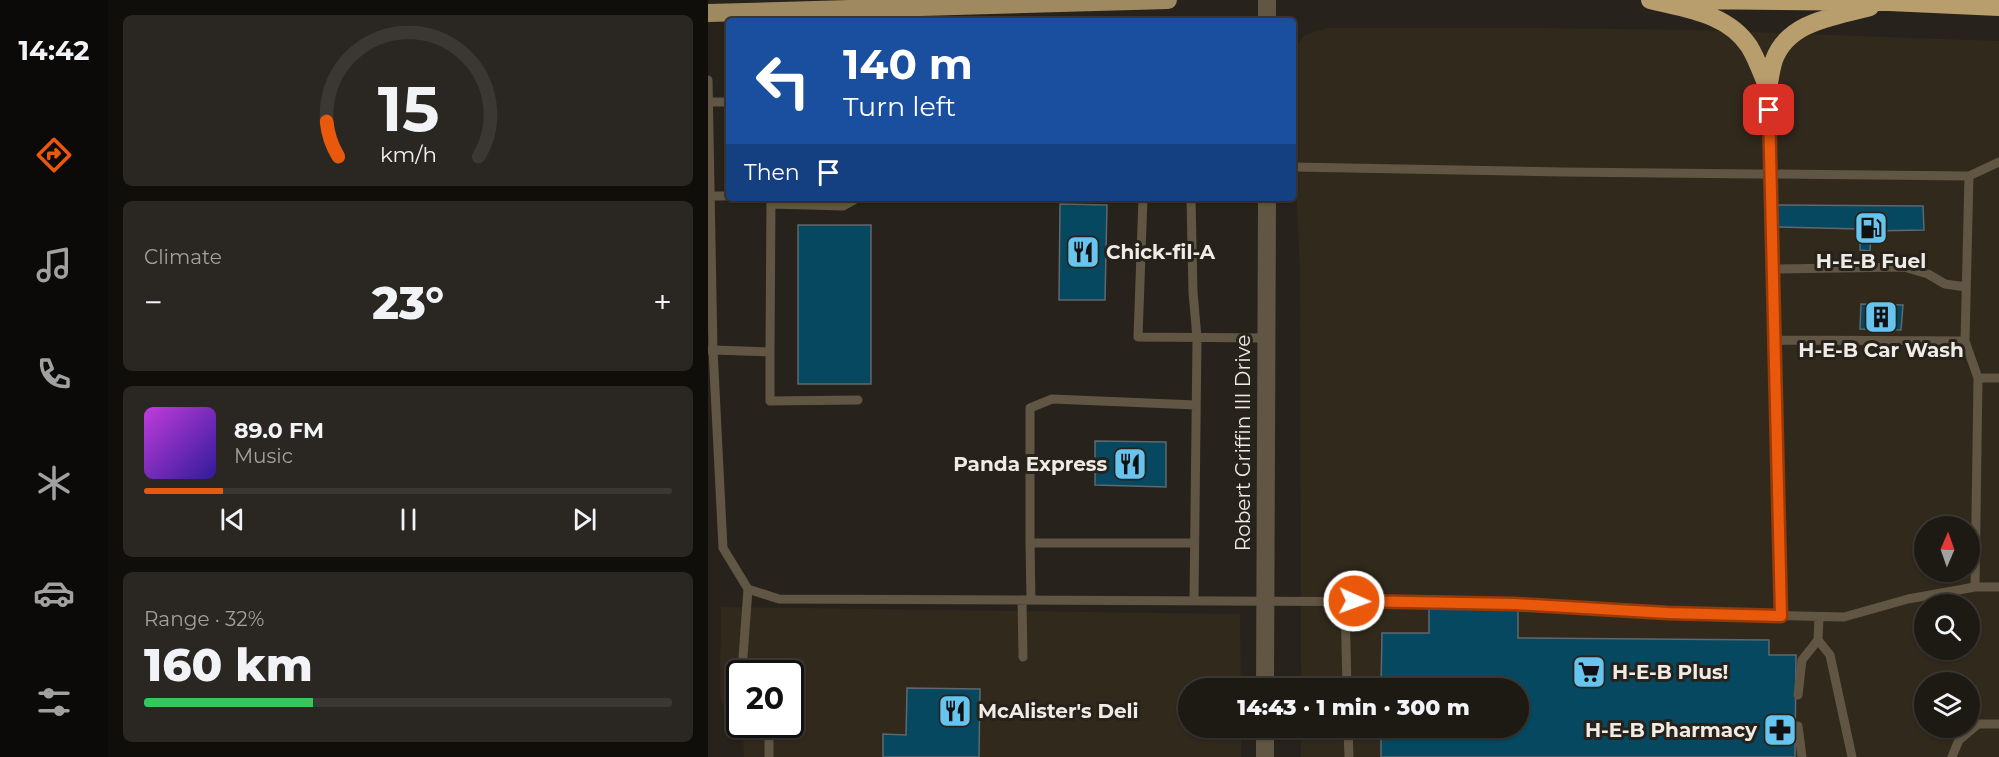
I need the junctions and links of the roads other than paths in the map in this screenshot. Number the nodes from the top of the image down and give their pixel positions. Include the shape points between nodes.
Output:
1 (1168, 0) edge
2 (1267, 0) edge
3 (1650, 0) edge
4 (1691, 0) edge
5 (1889, 2) junction
6 (1999, 7) edge
7 (708, 13) edge
8 (1267, 18) edge
9 (708, 80) edge
10 (1768, 88) junction
11 (709, 102) edge
12 (726, 102) edge
13 (708, 117) edge
14 (1999, 162) edge
15 (1296, 167) edge
16 (1770, 174) junction
17 (1969, 176) junction
18 (710, 196) junction
19 (726, 196) edge
20 (771, 201) edge
21 (852, 201) edge
22 (1143, 201) edge
23 (1191, 201) edge
24 (1267, 201) edge
25 (805, 202) edge
26 (819, 202) edge
27 (831, 202) edge
28 (1773, 269) junction
29 (1966, 287) junction
30 (1197, 338) junction
31 (1267, 338) junction
32 (1774, 340) junction
33 (1965, 341) junction
34 (711, 350) edge
35 (770, 352) junction
36 (1978, 378) junction
37 (1999, 378) edge
38 (858, 400) dead end
39 (1196, 405) junction
40 (1030, 543) junction
41 (1194, 543) junction
42 (1975, 587) junction
43 (1999, 587) edge
44 (748, 589) junction
45 (1027, 600) junction
46 (1194, 601) junction
47 (1345, 601) junction
48 (1265, 602) junction
49 (1781, 616) junction
50 (1819, 617) junction
51 (1818, 640) junction
52 (1023, 657) dead end
53 (743, 660) edge
54 (1265, 678) edge
55 (1347, 678) edge
56 (1798, 695) dead end
57 (1999, 724) edge
58 (1798, 726) dead end
59 (769, 738) edge
60 (1265, 738) edge
61 (1348, 738) edge
62 (769, 757) edge
63 (1265, 757) edge
64 (1349, 757) edge
65 (1802, 757) edge
66 (1852, 757) edge
67 (1952, 757) edge

1 - 7 main road
2 - 8 street
3 - 10 highway via 1707,15 1730,26 1749,47
4 - 5 highway
5 - 6 highway
5 - 10 highway via 1799,29 1779,49
9 - 11 lane
10 - 16 lane
11 - 12 lane
11 - 13 lane
13 - 18 lane
14 - 17 lane
15 - 16 lane
16 - 17 lane
16 - 28 lane
17 - 29 lane
18 - 19 lane
18 - 34 lane
20 - 25 lane
20 - 35 lane
21 - 27 lane via 843,206
22 - 30 lane via 1138,337
23 - 30 lane
24 - 31 street, Robert Griffin III Drive
25 - 26 lane
26 - 27 lane
28 - 29 lane via 1904,267 1945,284
28 - 32 lane
29 - 33 lane
30 - 31 lane
30 - 39 lane
31 - 48 street, Robert Griffin III Drive
32 - 33 lane
32 - 49 lane
33 - 36 lane
34 - 35 lane
34 - 44 lane via 723,548
35 - 38 lane via 770,401
36 - 37 lane
36 - 42 lane
39 - 40 lane via 1052,399 1030,408
39 - 41 lane
40 - 41 lane
40 - 45 lane
41 - 46 lane
42 - 43 lane
42 - 50 lane via 1908,599 1844,617
44 - 45 lane via 779,599
44 - 53 lane
45 - 46 lane
45 - 52 lane
46 - 48 lane
47 - 48 lane
47 - 49 lane
47 - 55 lane
48 - 54 street, Robert Griffin III Drive
49 - 50 lane
50 - 51 lane
51 - 56 lane via 1802,660
51 - 66 lane via 1830,656
57 - 67 lane via 1978,724 1959,740
58 - 65 lane
59 - 62 lane
60 - 63 street
61 - 64 lane

